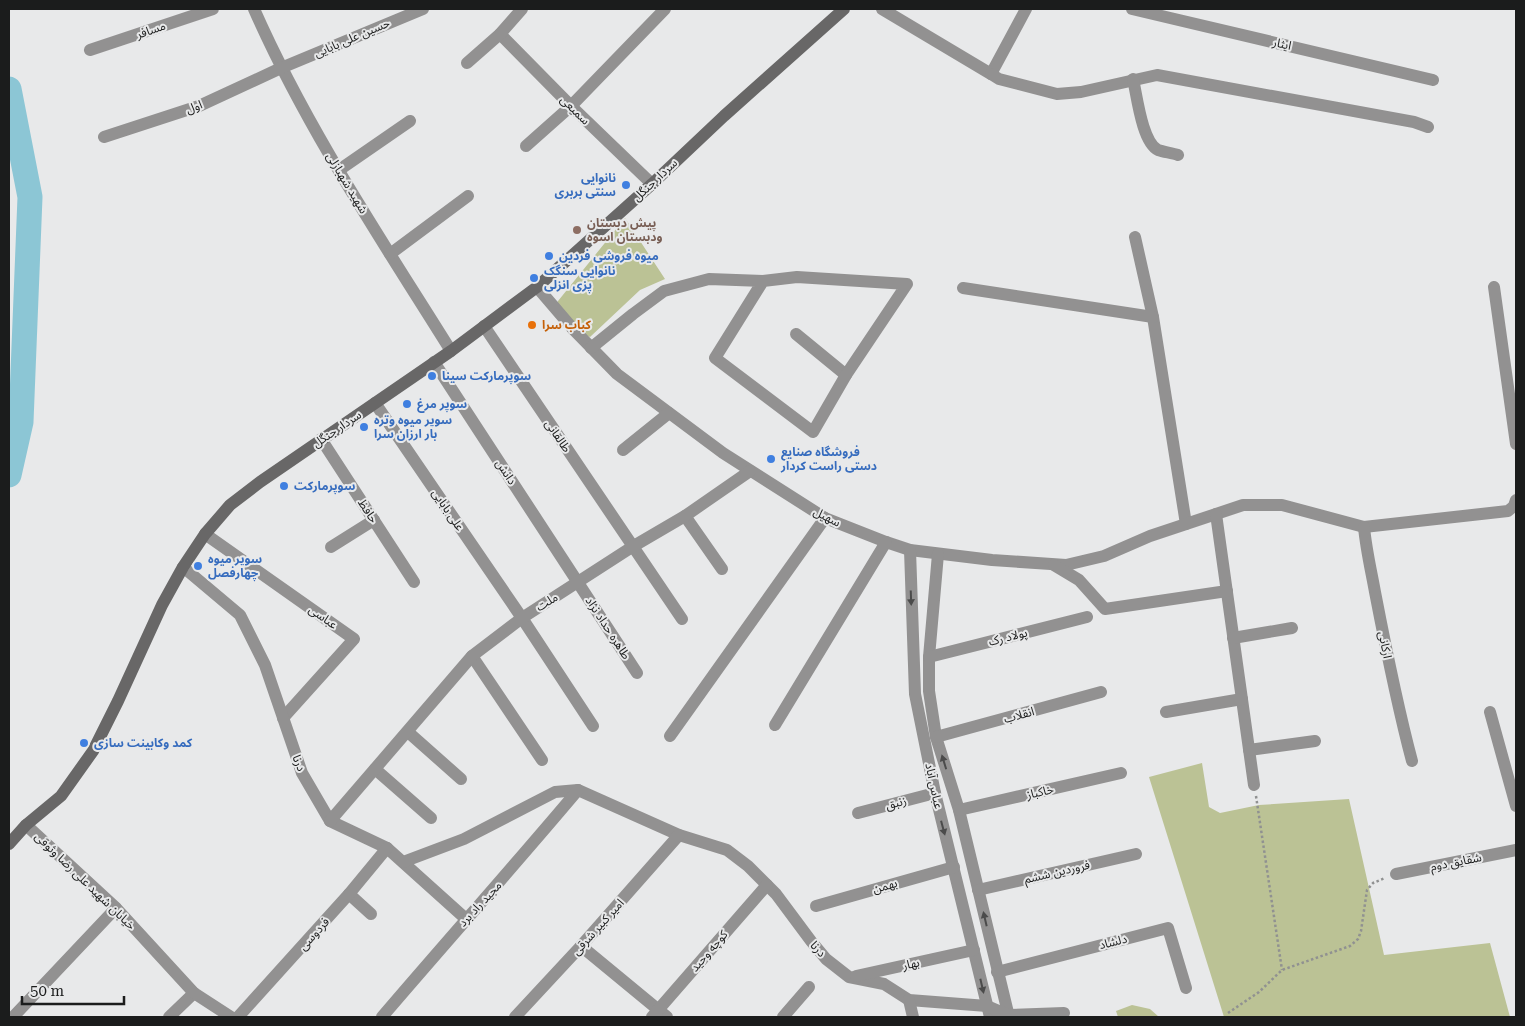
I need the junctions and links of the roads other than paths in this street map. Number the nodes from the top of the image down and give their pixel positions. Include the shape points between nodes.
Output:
1 (212, 9) edge
2 (254, 9) edge
3 (424, 9) edge
4 (522, 9) edge
5 (665, 9) edge
6 (844, 9) edge
7 (882, 9) edge
8 (1026, 9) edge
9 (1132, 9) edge
10 (500, 34) junction
11 (90, 50) dead end
12 (467, 63) dead end
13 (281, 68) junction
14 (991, 74) junction
15 (1133, 80) junction
16 (1433, 80) dead end
17 (571, 106) junction
18 (410, 121) dead end
19 (1428, 127) dead end
20 (104, 138) dead end
21 (526, 146) dead end
22 (1178, 154) dead end
23 (339, 170) junction
24 (652, 184) junction
25 (468, 196) dead end
26 (1135, 237) dead end
27 (390, 254) junction
28 (763, 281) junction
29 (538, 287) junction
30 (1494, 287) dead end
31 (963, 288) dead end
32 (1153, 317) junction
33 (484, 326) junction
34 (796, 334) dead end
35 (591, 348) junction
36 (451, 351) junction
37 (434, 362) junction
38 (846, 376) junction
39 (375, 403) junction
40 (669, 413) junction
41 (321, 439) junction
42 (1516, 444) edge
43 (623, 450) dead end
44 (750, 471) junction
45 (1516, 500) edge
46 (1216, 514) junction
47 (685, 516) junction
48 (825, 518) junction
49 (374, 520) junction
50 (1186, 524) junction
51 (1364, 527) junction
52 (205, 534) junction
53 (886, 542) junction
54 (331, 547) dead end
55 (632, 547) junction
56 (910, 550) junction
57 (938, 554) junction
58 (1054, 565) junction
59 (183, 567) junction
60 (722, 569) dead end
61 (414, 582) dead end
62 (578, 583) junction
63 (1227, 591) junction
64 (1087, 617) dead end
65 (522, 618) junction
66 (682, 619) dead end
67 (1292, 628) dead end
68 (1233, 638) junction
69 (472, 656) junction
70 (929, 657) junction
71 (638, 673) dead end
72 (1101, 692) dead end
73 (1242, 699) junction
74 (1166, 712) dead end
75 (1490, 712) dead end
76 (283, 718) junction
77 (775, 725) dead end
78 (593, 726) dead end
79 (408, 732) junction
80 (670, 736) dead end
81 (936, 737) junction
82 (1315, 741) dead end
83 (1249, 750) junction
84 (542, 760) dead end
85 (1412, 761) dead end
86 (375, 769) junction
87 (1121, 773) dead end
88 (461, 779) dead end
89 (1254, 786) road end
90 (1514, 789) edge
91 (578, 790) junction
92 (934, 793) junction
93 (1516, 806) edge
94 (959, 810) junction
95 (858, 813) dead end
96 (431, 818) dead end
97 (330, 821) junction
98 (26, 825) junction
99 (679, 835) junction
100 (9, 844) edge
101 (387, 848) junction
102 (1516, 850) edge
103 (1136, 854) dead end
104 (403, 862) junction
105 (954, 867) junction
106 (1396, 874) road end
107 (767, 885) junction
108 (978, 890) junction
109 (349, 894) junction
110 (816, 906) dead end
111 (116, 908) junction
112 (371, 914) dead end
113 (466, 919) junction
114 (581, 946) junction
115 (974, 950) junction
116 (997, 972) junction
117 (849, 977) junction
118 (809, 987) dead end
119 (1186, 988) dead end
120 (194, 992) junction
121 (909, 1000) junction
122 (989, 1012) edge
123 (1064, 1013) dead end
124 (659, 1015) edge
125 (1009, 1016) edge
126 (13, 1017) edge
127 (169, 1017) edge
128 (231, 1017) edge
129 (238, 1017) edge
130 (382, 1017) edge
131 (514, 1017) edge
132 (783, 1017) edge
133 (913, 1017) edge

1 - 11 street, مسافر
2 - 13 street, شهید شهبازلی
3 - 13 street, حسین علی بابایی
4 - 10 street
5 - 17 street
6 - 24 main road, سردار جنگل
7 - 14 street
8 - 14 street
9 - 16 street, ایثار
10 - 12 street
10 - 17 street, سمیعی
13 - 20 street, اول via 199,106
13 - 23 street, شهید شهبازلی
14 - 15 street via 1057,94
15 - 19 street via 1158,75
15 - 22 street via 1149,140 1157,150
17 - 21 street
17 - 24 street, سمیعی
18 - 23 street
23 - 27 street, شهید شهبازلی
24 - 29 main road, سردار جنگل
25 - 27 street
26 - 32 street
27 - 36 street, شهید شهبازلی
28 - 35 street via 709,279 664,291
28 - 38 street via 797,277 907,284
28 - 38 street via 715,358 812,432
29 - 33 main road, سردار جنگل
29 - 35 street, سهیل
30 - 42 street
31 - 32 street
32 - 50 street
33 - 36 main road, سردار جنگل
33 - 55 street, طالقانی
34 - 38 street
35 - 40 street, سهیل via 616,374
36 - 37 main road, سردار جنگل
37 - 39 main road, سردار جنگل
37 - 62 street, دانش
39 - 41 main road, سردار جنگل
39 - 65 street, علی بابایی
40 - 43 street
40 - 44 street, سهیل
41 - 49 street, حافظ
41 - 52 main road, سردار جنگل via 230,505
44 - 47 street, ملت
44 - 48 street, سهیل
45 - 51 street via 1508,511
46 - 50 street, سهیل
46 - 51 street, سهیل via 1244,506 1282,505
46 - 63 street
47 - 55 street, ملت
47 - 60 street
48 - 53 street, سهیل
48 - 80 street
49 - 54 street
49 - 61 street, حافظ
50 - 58 street, سهیل via 1104,556
51 - 85 street, ارکانی via 1367,558
52 - 59 main road, سردار جنگل
52 - 76 street, عباسی via 354,638
53 - 56 street, سهیل
53 - 77 street
55 - 62 street, ملت
55 - 66 street, طالقانی
56 - 57 street, سهیل
56 -> 92 street, عباس آباد via 915,694
57 - 58 street, سهیل
57 - 70 street, عباس آباد
58 - 63 street via 1079,580 1105,609
59 - 76 street, درنا via 240,614 265,664
59 - 98 main road, سردار جنگل via 94,750 61,796
62 - 65 street, ملت
62 - 71 street, طاهره حداد نژاد
63 - 68 street
64 - 70 street, پولاد رک
65 - 69 street, ملت
65 - 78 street, علی بابایی
67 - 68 street
68 - 73 street
69 - 79 street, ملت
69 - 84 street
70 - 81 street, عباس آباد via 928,692
72 - 81 street, انقلاب
73 - 74 street
73 - 83 street
75 - 90 street
76 - 97 street, درنا via 302,772
79 - 86 street, ملت
79 - 88 street
94 -> 81 street, عباس آباد
82 - 83 street
83 - 89 street
86 - 96 street
86 - 97 street, ملت
87 - 94 street, خاکباز
90 - 93 street
91 - 99 street, درنا
91 - 104 street via 556,792 464,839
91 - 113 street, مجید راد برد
92 - 95 street, زنبق
92 -> 105 street, عباس آباد
94 - 108 street, عباس آباد
97 - 101 street
98 - 100 main road, سردار جنگل
98 - 111 street, خیابان شهید علی رضا وثوقی
99 - 107 street, درنا via 727,850
99 - 114 street, امیر کبیر شرقی
101 - 104 street
101 - 109 street, فردوسی
102 - 106 street, شقایق دوم
103 - 108 street, فروردین ششم
104 - 113 street
105 - 110 street, بهمن
105 - 115 street, عباس آباد
107 - 117 street, درنا via 826,959
107 - 124 street, کوچه وحید
116 -> 108 street, عباس آباد
109 - 112 street
109 - 129 street, فردوسی
111 - 120 street, خیابان شهید علی رضا وثوقی
111 - 126 street
113 - 130 street, مجید راد برد
114 - 124 street
114 - 131 street, امیر کبیر شرقی
115 - 117 street, بهار
115 -> 122 street, عباس آباد
116 - 119 street, دلشاد via 1168,928
116 - 125 street, عباس آباد
117 - 121 street, درنا via 884,984
118 - 132 street
120 - 127 street
120 - 128 street, خیابان شهید علی رضا وثوقی
121 - 122 street, درنا
121 - 133 street
122 - 125 street, درنا
123 - 125 street

